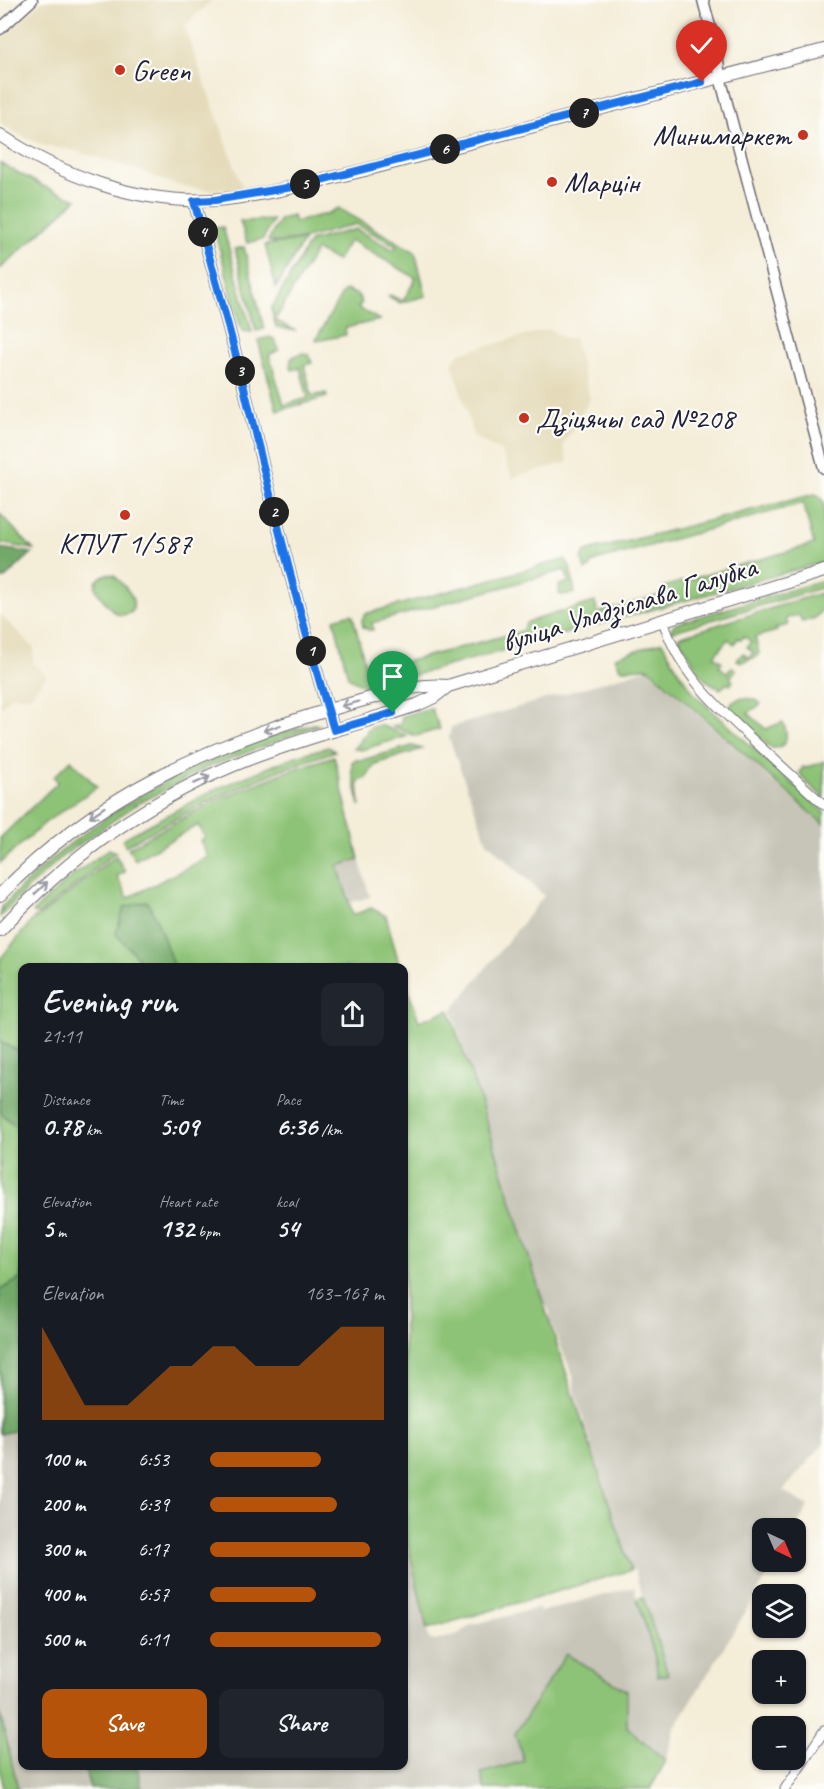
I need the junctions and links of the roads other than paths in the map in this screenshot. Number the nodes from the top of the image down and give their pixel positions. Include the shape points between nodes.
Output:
1 (32, 0) edge
2 (703, 0) edge
3 (0, 29) edge
4 (824, 50) edge
5 (720, 77) junction
6 (0, 135) edge
7 (194, 201) junction
8 (824, 468) edge
9 (824, 571) edge
10 (663, 620) junction
11 (448, 686) junction
12 (328, 710) junction
13 (334, 730) junction
14 (824, 805) edge
15 (0, 895) edge
16 (0, 930) edge
17 (824, 1731) edge
18 (786, 1789) edge

1 - 3 street
2 - 5 street
4 - 5 main road
5 - 7 main road via 298,186
5 - 8 street
6 - 7 main road via 83,178 147,195
7 - 12 street
9 - 10 main road, вуліца Уладзіслава Галубка
10 - 11 main road, вуліца Уладзіслава Галубка
10 - 14 street via 673,649 714,704
11 -> 12 main road, вуліца Уладзіслава Галубка via 413,686
11 - 13 main road, вуліца Уладзіслава Галубка via 417,705
12 - 13 street
12 -> 15 main road, вуліца Уладзіслава Галубка via 236,740 156,777 80,824 40,855
16 -> 13 main road, вуліца Уладзіслава Галубка via 61,869 152,806 246,760
17 - 18 street

